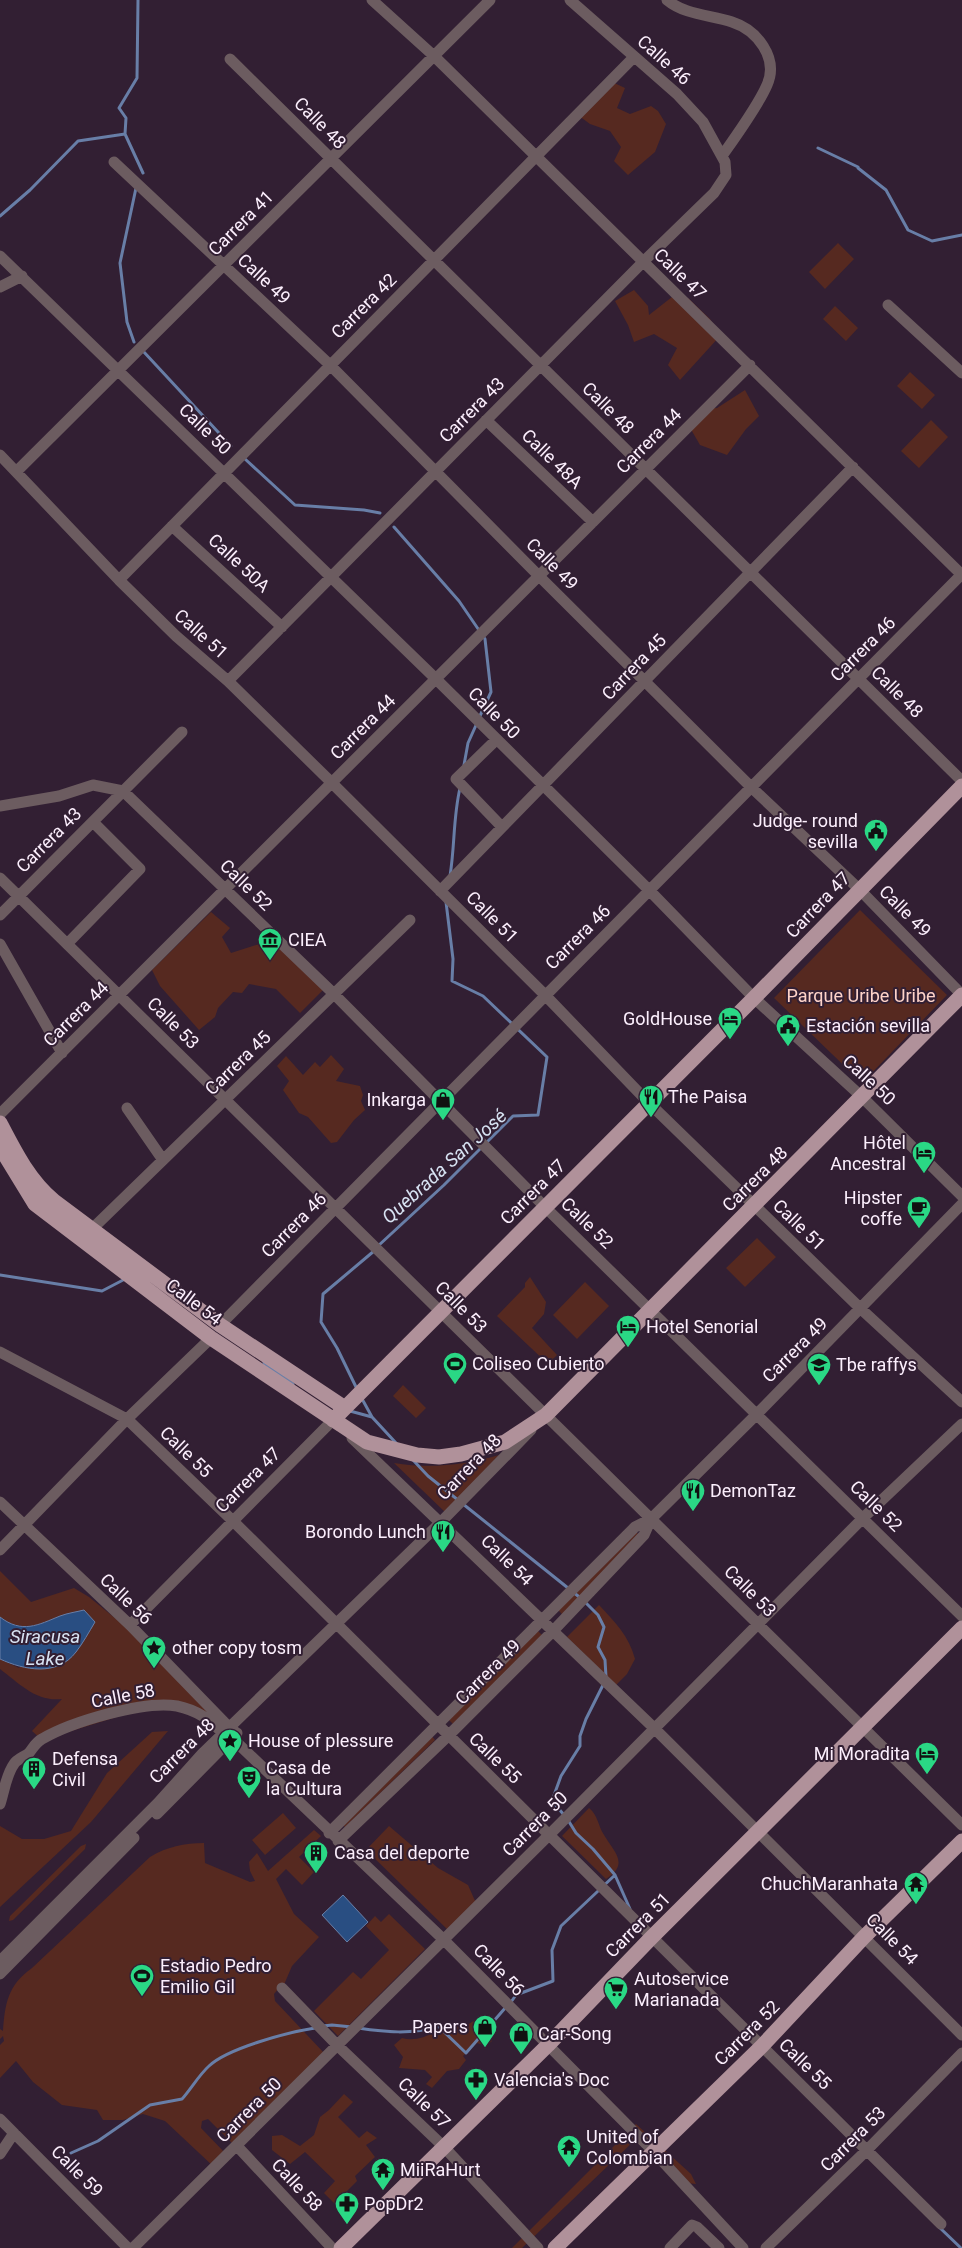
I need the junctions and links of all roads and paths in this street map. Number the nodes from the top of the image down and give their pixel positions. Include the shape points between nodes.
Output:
1 (372, 0) edge
2 (490, 0) edge
3 (570, 0) edge
4 (668, 0) edge
5 (434, 56) junction
6 (634, 57) junction
7 (230, 59) dead end
8 (722, 156) junction
9 (535, 157) junction
10 (330, 158) junction
11 (114, 162) dead end
12 (0, 256) edge
13 (434, 260) junction
14 (643, 262) junction
15 (224, 265) junction
16 (22, 276) junction
17 (0, 287) edge
18 (888, 305) dead end
19 (330, 365) junction
20 (750, 365) junction
21 (540, 366) junction
22 (118, 370) junction
23 (962, 373) edge
24 (486, 420) junction
25 (0, 455) edge
26 (853, 468) junction
27 (646, 470) junction
28 (17, 471) junction
29 (436, 471) junction
30 (224, 473) junction
31 (593, 522) junction
32 (172, 526) junction
33 (751, 573) junction
34 (962, 574) edge
35 (539, 576) junction
36 (330, 578) junction
37 (119, 580) junction
38 (282, 627) junction
39 (436, 679) junction
40 (858, 679) junction
41 (228, 681) junction
42 (645, 681) junction
43 (182, 732) dead end
44 (496, 740) junction
45 (962, 781) edge
46 (332, 783) junction
47 (542, 786) junction
48 (962, 786) edge
49 (751, 787) junction
50 (123, 791) junction
51 (5, 806) edge
52 (0, 816) edge
53 (93, 822) junction
54 (502, 827) junction
55 (0, 878) edge
56 (225, 889) junction
57 (649, 890) junction
58 (860, 890) junction
59 (440, 891) junction
60 (18, 896) junction
61 (0, 915) edge
62 (410, 920) dead end
63 (0, 944) edge
64 (67, 944) junction
65 (334, 994) junction
66 (119, 995) junction
67 (545, 995) junction
68 (962, 995) edge
69 (754, 998) junction
70 (62, 1053) junction
71 (862, 1097) junction
72 (226, 1099) junction
73 (441, 1101) junction
74 (648, 1102) junction
75 (127, 1108) dead end
76 (0, 1114) edge
77 (0, 1123) edge
78 (0, 1147) edge
79 (163, 1160) junction
80 (962, 1196) edge
81 (962, 1204) edge
82 (755, 1206) junction
83 (335, 1207) junction
84 (545, 1207) junction
85 (91, 1230) junction
86 (650, 1308) junction
87 (861, 1309) junction
88 (441, 1312) junction
89 (220, 1324) junction
90 (211, 1338) junction
91 (0, 1352) edge
92 (962, 1402) edge
93 (345, 1408) junction
94 (546, 1415) junction
95 (756, 1415) junction
96 (127, 1419) junction
97 (333, 1420) junction
98 (962, 1424) edge
99 (0, 1502) edge
100 (863, 1518) junction
101 (651, 1519) junction
102 (233, 1521) junction
103 (441, 1522) junction
104 (24, 1526) junction
105 (0, 1550) edge
106 (962, 1616) edge
107 (542, 1620) junction
108 (758, 1624) junction
109 (130, 1625) junction
110 (337, 1625) junction
111 (962, 1628) edge
112 (553, 1631) junction
113 (437, 1726) junction
114 (863, 1727) junction
115 (654, 1728) junction
116 (228, 1733) junction
117 (448, 1736) junction
118 (0, 1804) edge
119 (962, 1825) edge
120 (759, 1832) junction
121 (336, 1834) junction
122 (550, 1836) junction
123 (962, 1841) edge
124 (72, 1897) junction
125 (864, 1937) junction
126 (651, 1938) junction
127 (443, 1939) junction
128 (0, 1961) edge
129 (0, 1974) edge
130 (282, 1988) dead end
131 (962, 2035) edge
132 (338, 2045) junction
133 (548, 2045) junction
134 (762, 2046) junction
135 (962, 2053) edge
136 (0, 2118) edge
137 (14, 2133) junction
138 (237, 2146) junction
139 (444, 2147) junction
140 (867, 2150) junction
141 (653, 2151) junction
142 (0, 2154) edge
143 (941, 2224) dead end
144 (128, 2248) edge
145 (133, 2248) edge
146 (332, 2248) edge
147 (341, 2248) edge
148 (538, 2248) edge
149 (555, 2248) edge
150 (670, 2248) edge
151 (719, 2248) edge
152 (743, 2248) edge
153 (766, 2248) edge

1 - 5 street, Calle 47
2 - 5 street, Carrera 41
3 - 6 street, Calle 46
4 - 8 street via 687,11 742,26 757,35 769,59 768,83
5 - 9 street, Calle 47
5 - 10 street, Carrera 41
6 - 8 street, Calle 46 via 677,94 703,122
6 - 9 street, Carrera 42
7 - 10 street, Calle 48
8 - 14 street, Carrera 43 via 726,175 714,193
9 - 13 street, Carrera 42
9 - 14 street, Calle 47
10 - 13 street, Calle 48
10 - 15 street, Carrera 41
11 - 15 street, Calle 49
12 - 16 street, Calle 50
13 - 19 street, Carrera 42
13 - 21 street, Calle 48
14 - 20 street, Calle 47
14 - 21 street, Carrera 43
15 - 19 street, Calle 49
15 - 22 street, Carrera 41
16 - 17 street
16 - 22 street, Calle 50
18 - 23 street
19 - 29 street, Calle 49
19 - 30 street, Carrera 42
20 - 26 street, Calle 47
20 - 27 street, Carrera 44
21 - 24 street, Carrera 43
21 - 27 street, Calle 48
22 - 28 street, Carrera 41
22 - 30 street, Calle 50
24 - 29 street, Carrera 43
24 - 31 street, Calle 48A
25 - 28 street, Calle 51
26 - 33 street, Carrera 45
26 - 34 street, Calle 47
27 - 31 street, Carrera 44
27 - 33 street, Calle 48
28 - 37 street, Calle 51
29 - 35 street, Calle 49
29 - 36 street, Carrera 43
30 - 32 street, Carrera 42
30 - 36 street, Calle 50
31 - 35 street, Carrera 44
32 - 37 street, Carrera 42
32 - 38 street, Calle 50A
33 - 40 street, Calle 48
33 - 42 street, Carrera 45
34 - 40 street, Carrera 46
35 - 39 street, Carrera 44
35 - 42 street, Calle 49
36 - 38 street, Carrera 43
36 - 39 street, Calle 50
37 - 41 street, Calle 51
38 - 41 street, Carrera 43
39 - 44 street, Calle 50
39 - 46 street, Carrera 44
40 - 45 street, Calle 48
40 - 49 street, Carrera 46
41 - 46 street, Calle 51
42 - 47 street, Carrera 45
42 - 49 street, Calle 49
43 - 50 street, Carrera 43
44 - 47 street, Calle 50
44 - 54 street via 456,778
46 - 56 street, Carrera 44
46 - 59 street, Calle 51
47 - 54 street, Carrera 45
47 - 57 street, Calle 50
48 - 58 main road, Carrera 47
49 - 57 street, Carrera 46
49 - 58 street, Calle 49
50 - 51 street via 93,785 59,796
50 - 53 street, Carrera 43
50 - 56 street, Calle 52
51 - 52 street
53 - 60 street, Carrera 43
53 - 64 street via 140,869
54 - 59 street, Carrera 45
55 - 60 street, Calle 53
56 - 65 street, Calle 52
56 - 66 street, Carrera 44
57 - 67 street, Carrera 46
57 - 69 street, Calle 50
58 - 68 street, Calle 49
58 - 69 main road, Carrera 47
59 - 67 street, Calle 51
60 - 61 street, Carrera 43
60 - 64 street, Calle 53
62 - 65 street, Carrera 45
63 - 70 street
64 - 66 street, Calle 53
65 - 72 street, Carrera 45
65 - 73 street, Calle 52
66 - 70 street, Carrera 44
66 - 72 street, Calle 53
67 - 73 street, Carrera 46
67 - 74 street, Calle 51
68 - 71 main road, Carrera 48
69 - 71 street, Calle 50
69 - 74 main road, Carrera 47
70 - 76 street, Carrera 44
71 - 80 street, Calle 50
71 - 82 main road, Carrera 48
72 - 79 street, Carrera 45
72 - 83 street, Calle 53
73 - 83 street, Carrera 46
73 - 84 street, Calle 52
74 - 82 street, Calle 51
74 - 84 main road, Carrera 47
75 - 79 street
77 - 85 main road, Calle 54 via 25,1170 40,1190
78 - 90 main road, Calle 54 via 35,1204
79 - 85 street, Carrera 45
81 - 87 street, Carrera 49
82 - 86 main road, Carrera 48
82 - 87 street, Calle 51
83 - 88 street, Calle 53
83 - 89 street, Carrera 46
84 - 86 street, Calle 52
84 - 88 main road, Carrera 47
85 - 89 main road, Calle 54
86 - 94 main road, Carrera 48
86 - 95 street, Calle 52
87 - 92 street, Calle 51
87 - 95 street, Carrera 49
88 - 93 main road, Carrera 47
88 - 94 street, Calle 53
89 - 93 main road, Calle 54
90 - 96 street
90 - 97 main road, Calle 54
91 - 96 street, Calle 55
93 - 97 main road, Carrera 47
94 - 97 main road via 505,1442 482,1450 439,1457 417,1455 367,1442
94 - 101 street, Calle 53
94 - 103 street, Carrera 48
95 - 100 street, Calle 52
95 - 101 street, Carrera 49
96 - 102 street, Calle 55
96 - 104 street
97 - 102 street, Carrera 47
97 - 103 street, Calle 54
98 - 100 street, Carrera 50
99 - 104 street, Calle 56
100 - 106 street, Calle 52
100 - 108 street, Carrera 50
101 - 107 street, Carrera 49 via 635,1527
101 - 108 street, Calle 53
101 - 112 street, Carrera 49 via 644,1535
102 - 109 street, Carrera 47
102 - 110 street, Calle 55
103 - 107 street, Calle 54
103 - 110 street, Carrera 48
104 - 105 street
104 - 109 street, Calle 56
107 - 112 street, Calle 54
107 - 113 street, Carrera 49
108 - 114 street, Calle 53
108 - 115 street, Carrera 50
109 - 116 street, Calle 56
110 - 113 street, Calle 55
110 - 116 street, Carrera 48
111 - 114 main road, Carrera 51
112 - 115 street, Calle 54
112 - 117 street, Carrera 49
113 - 117 street, Calle 55
113 - 121 street, Carrera 49
114 - 119 street, Calle 53
114 - 120 main road, Carrera 51
115 - 120 street, Calle 54
115 - 122 street, Carrera 50
116 - 118 street, Calle 58 via 203,1716 178,1706 156,1704 64,1728 40,1740 14,1764
116 - 121 street, Calle 56
116 - 124 street, Carrera 48 via 202,1754 160,1806
117 - 121 street, Carrera 49
117 - 122 street, Calle 55
120 - 125 street, Calle 54
120 - 126 main road, Carrera 51
121 - 127 street, Calle 56
122 - 126 street, Calle 55
122 - 127 street, Carrera 50
123 - 125 main road, Carrera 52
124 - 128 street, Carrera 48
124 - 129 street, Carrera 48
125 - 131 street, Calle 54
125 - 134 main road, Carrera 52
126 - 133 main road, Carrera 51
126 - 134 street, Calle 55
127 - 132 street, Carrera 50
127 - 133 street, Calle 56
130 - 132 street, Calle 57
132 - 138 street, Carrera 50
132 - 139 street, Calle 57
133 - 139 main road, Carrera 51
133 - 141 street, Calle 56
134 - 140 street, Calle 55
134 - 141 main road, Carrera 52
135 - 140 street, Carrera 53
136 - 137 street, Calle 59
137 - 142 street
137 - 144 street, Calle 59
138 - 145 street, Carrera 50
138 - 146 street, Calle 58
139 - 147 main road, Carrera 51
139 - 148 street, Calle 57
140 - 143 street, Calle 55
140 - 153 street, Carrera 53
141 - 149 main road, Carrera 52
141 - 152 street, Calle 56
150 - 151 street via 692,2225

